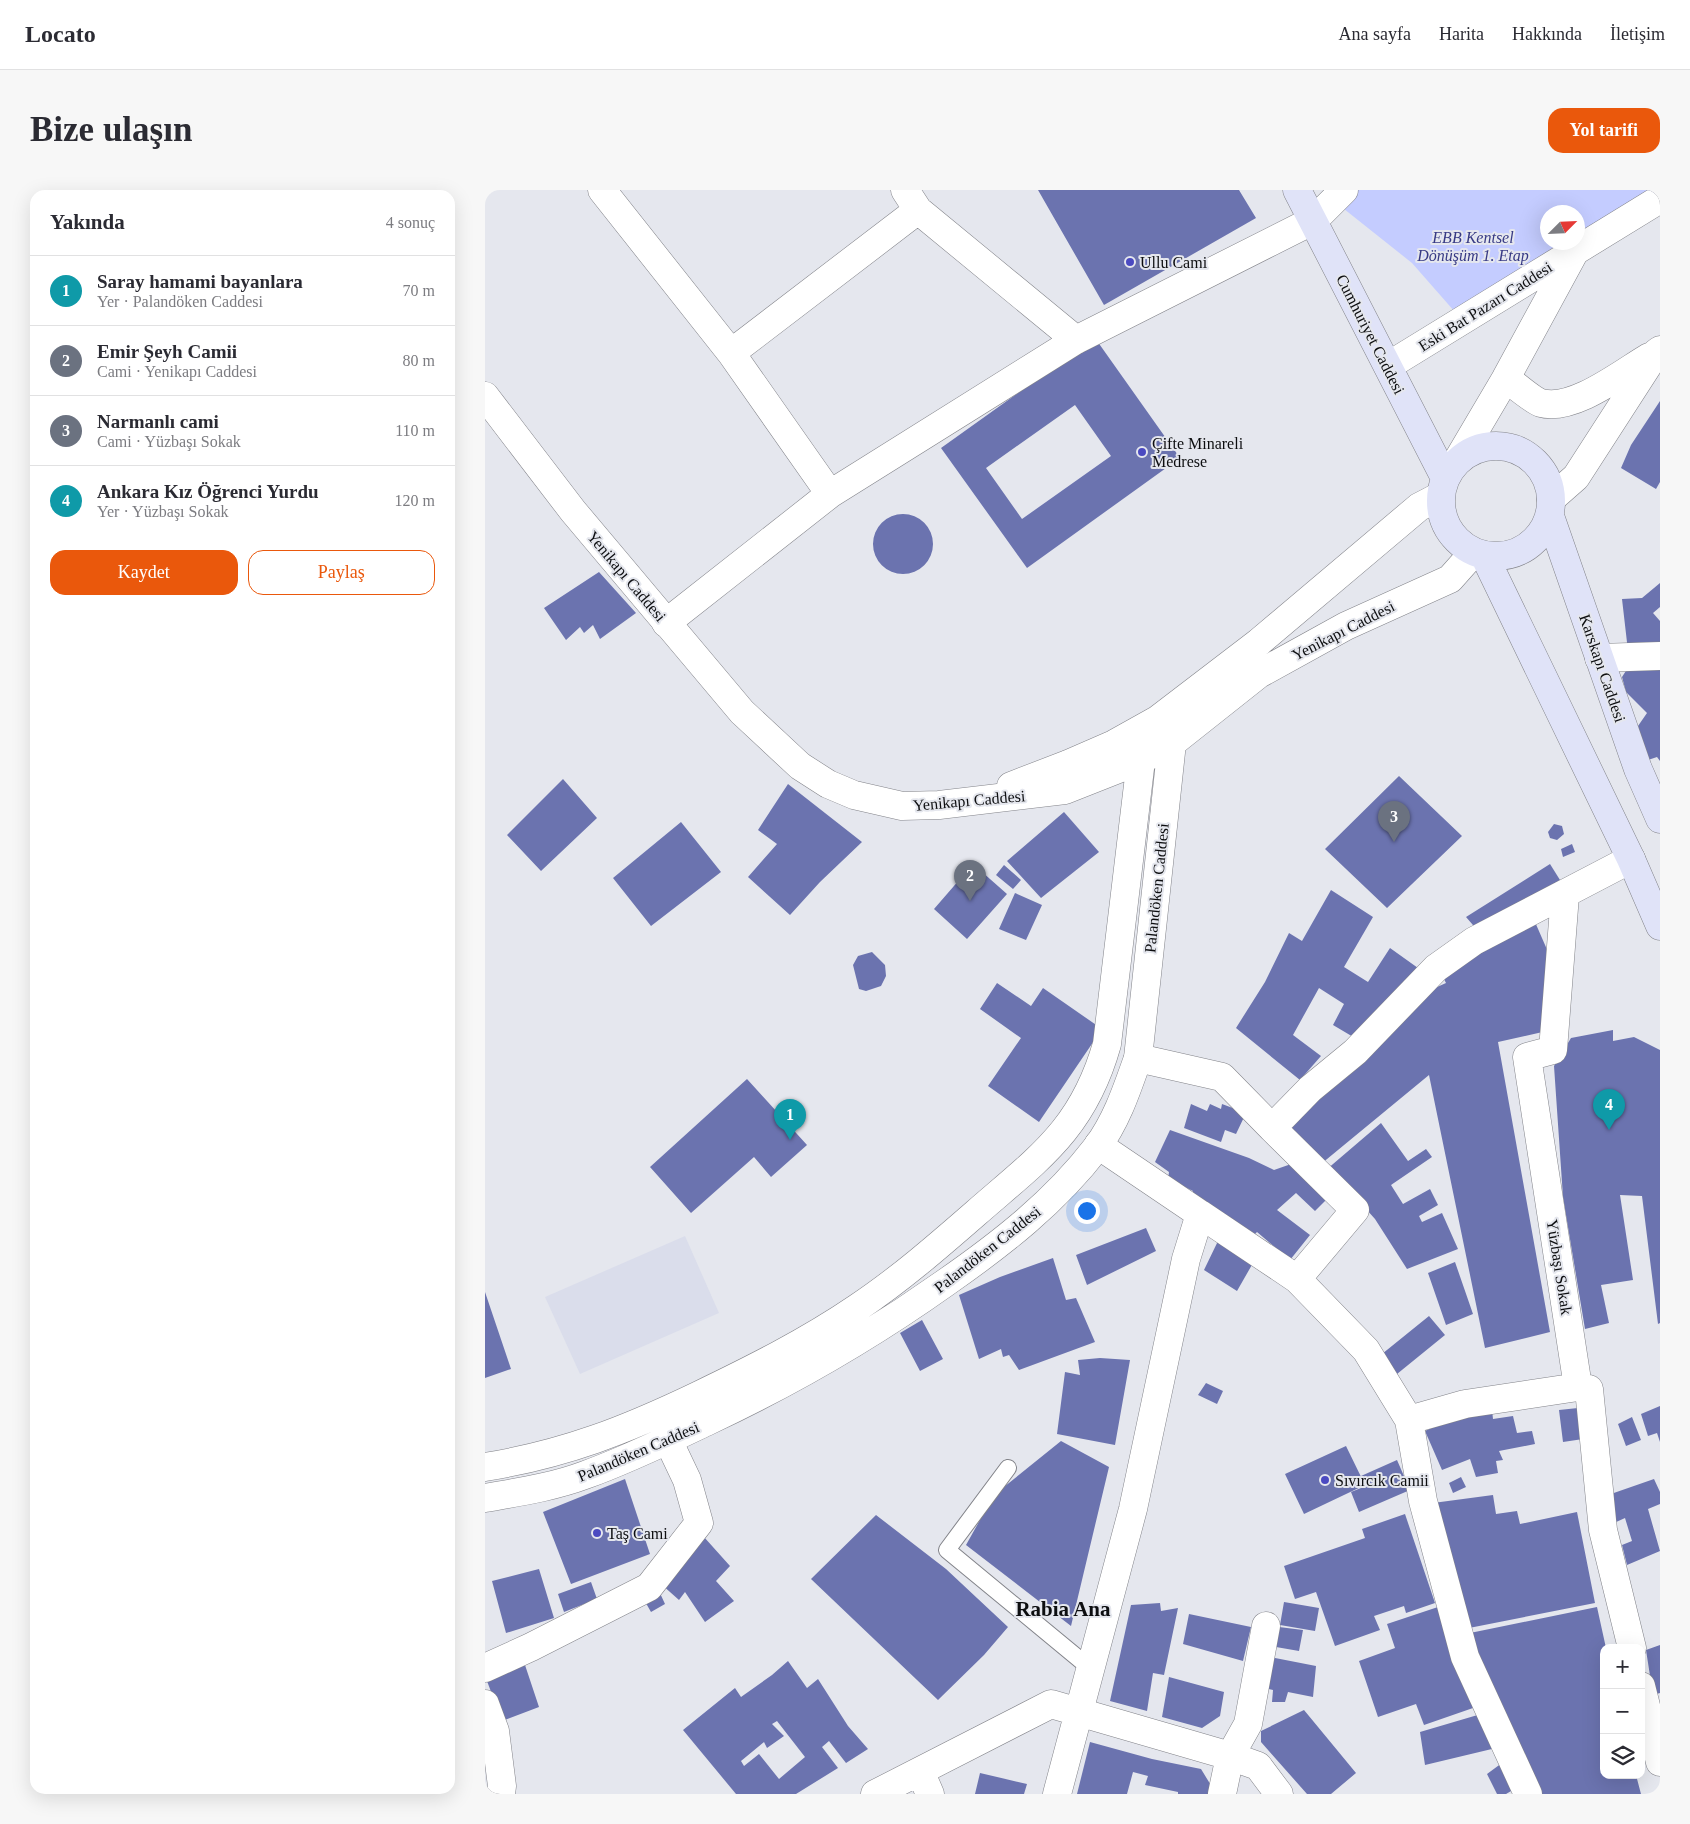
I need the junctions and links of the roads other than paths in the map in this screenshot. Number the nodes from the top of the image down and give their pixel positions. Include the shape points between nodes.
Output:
1 (602, 190) edge
2 (1297, 190) edge
3 (1344, 190) edge
4 (1660, 199) edge
5 (911, 200) edge
6 (1314, 220) junction
7 (1585, 245) edge
8 (1576, 250) joint
9 (1076, 340) junction
10 (1658, 351) edge
11 (731, 353) junction
12 (1388, 366) junction
13 (1506, 378) junction
14 (485, 396) edge
15 (1447, 478) junction
16 (830, 494) junction
17 (1550, 507) junction
18 (1479, 554) junction
19 (665, 623) junction
20 (1660, 656) edge
21 (1599, 658) junction
22 (1157, 720) junction
23 (1172, 743) junction
24 (1141, 760) junction
25 (972, 801) junction
26 (1660, 819) edge
27 (1631, 860) junction
28 (1565, 895) junction
29 (1660, 926) edge
30 (1138, 1058) junction
31 (1272, 1128) junction
32 (1098, 1145) junction
33 (1200, 1214) junction
34 (1297, 1280) junction
35 (1578, 1387) junction
36 (1409, 1420) junction
37 (668, 1440) junction
38 (485, 1467) edge
39 (1007, 1468) dead end
40 (485, 1498) edge
41 (1266, 1626) dead end
42 (1631, 1644) edge
43 (485, 1668) edge
44 (1090, 1668) junction
45 (1642, 1689) edge
46 (485, 1704) edge
47 (1077, 1712) junction
48 (1231, 1756) junction
49 (1660, 1762) edge
50 (925, 1783) edge
51 (501, 1794) edge
52 (875, 1794) edge
53 (1057, 1794) edge
54 (1222, 1794) edge
55 (1279, 1794) edge
56 (1528, 1794) edge

1 - 11 street
2 - 6 main road, Cumhuriyet Caddesi
3 - 6 street
4 - 7 street, Eski Bat Pazarı Caddesi
5 - 9 street
5 - 11 street
6 - 9 street
6 - 12 main road, Cumhuriyet Caddesi
8 - 12 street, Eski Bat Pazarı Caddesi
8 - 13 street
9 - 16 street
10 - 13 street via 1567,403 1540,403
10 - 17 street via 1576,477
11 - 16 street
12 - 15 main road, Cumhuriyet Caddesi
13 - 15 street
14 - 19 street, Yenikapı Caddesi
15 - 17 main road via 1472,450 1490,445 1509,447 1526,454 1539,467 1548,482
15 - 18 main road via 1441,513 1448,530 1459,543
15 - 22 street via 1419,507 1259,642
16 - 19 street
17 - 18 main road via 1543,531 1531,544 1501,556
17 - 21 main road, Karskapı Caddesi
18 - 23 street, Yenikapı Caddesi via 1449,579 1346,626 1259,674
18 - 27 main road
19 - 25 street, Yenikapı Caddesi via 742,712 800,766 828,784 854,795 901,806
20 - 21 street
21 - 26 main road, Karskapı Caddesi via 1638,769
22 - 24 street, Palandöken Caddesi
22 - 25 street via 1114,744
23 - 24 street, Yenikapı Caddesi
23 - 30 street, Palandöken Caddesi
24 - 25 street, Yenikapı Caddesi via 1065,790
24 - 38 street, Palandöken Caddesi via 1107,1044 1093,1088 1061,1136 927,1256 856,1309 815,1334 752,1370 624,1430 549,1455
27 - 28 street
27 - 29 main road
28 - 31 street via 1474,941 1436,968 1355,1052 1310,1089
28 - 35 street, Yüzbaşı Sokak via 1553,1050 1527,1057
30 - 31 street via 1222,1077
30 - 32 street, Palandöken Caddesi via 1121,1105
31 - 34 street via 1355,1210
32 - 33 street
32 - 37 street, Palandöken Caddesi via 1074,1175 1019,1228 909,1309 779,1387
33 - 34 street
33 - 44 street via 1186,1259 1133,1509
34 - 36 street via 1366,1350
35 - 36 street via 1465,1404
35 - 42 street via 1589,1388 1603,1530
36 - 56 street via 1423,1501 1465,1657
37 - 40 street, Palandöken Caddesi via 584,1476
37 - 43 street via 687,1480 699,1523 649,1587
39 - 44 lane via 947,1550
41 - 48 street via 1248,1724
44 - 47 street
45 - 49 street
46 - 51 street via 495,1731
47 - 48 street
47 - 50 street via 1051,1704
47 - 53 street
48 - 54 street
48 - 55 street via 1258,1766
50 - 52 street

